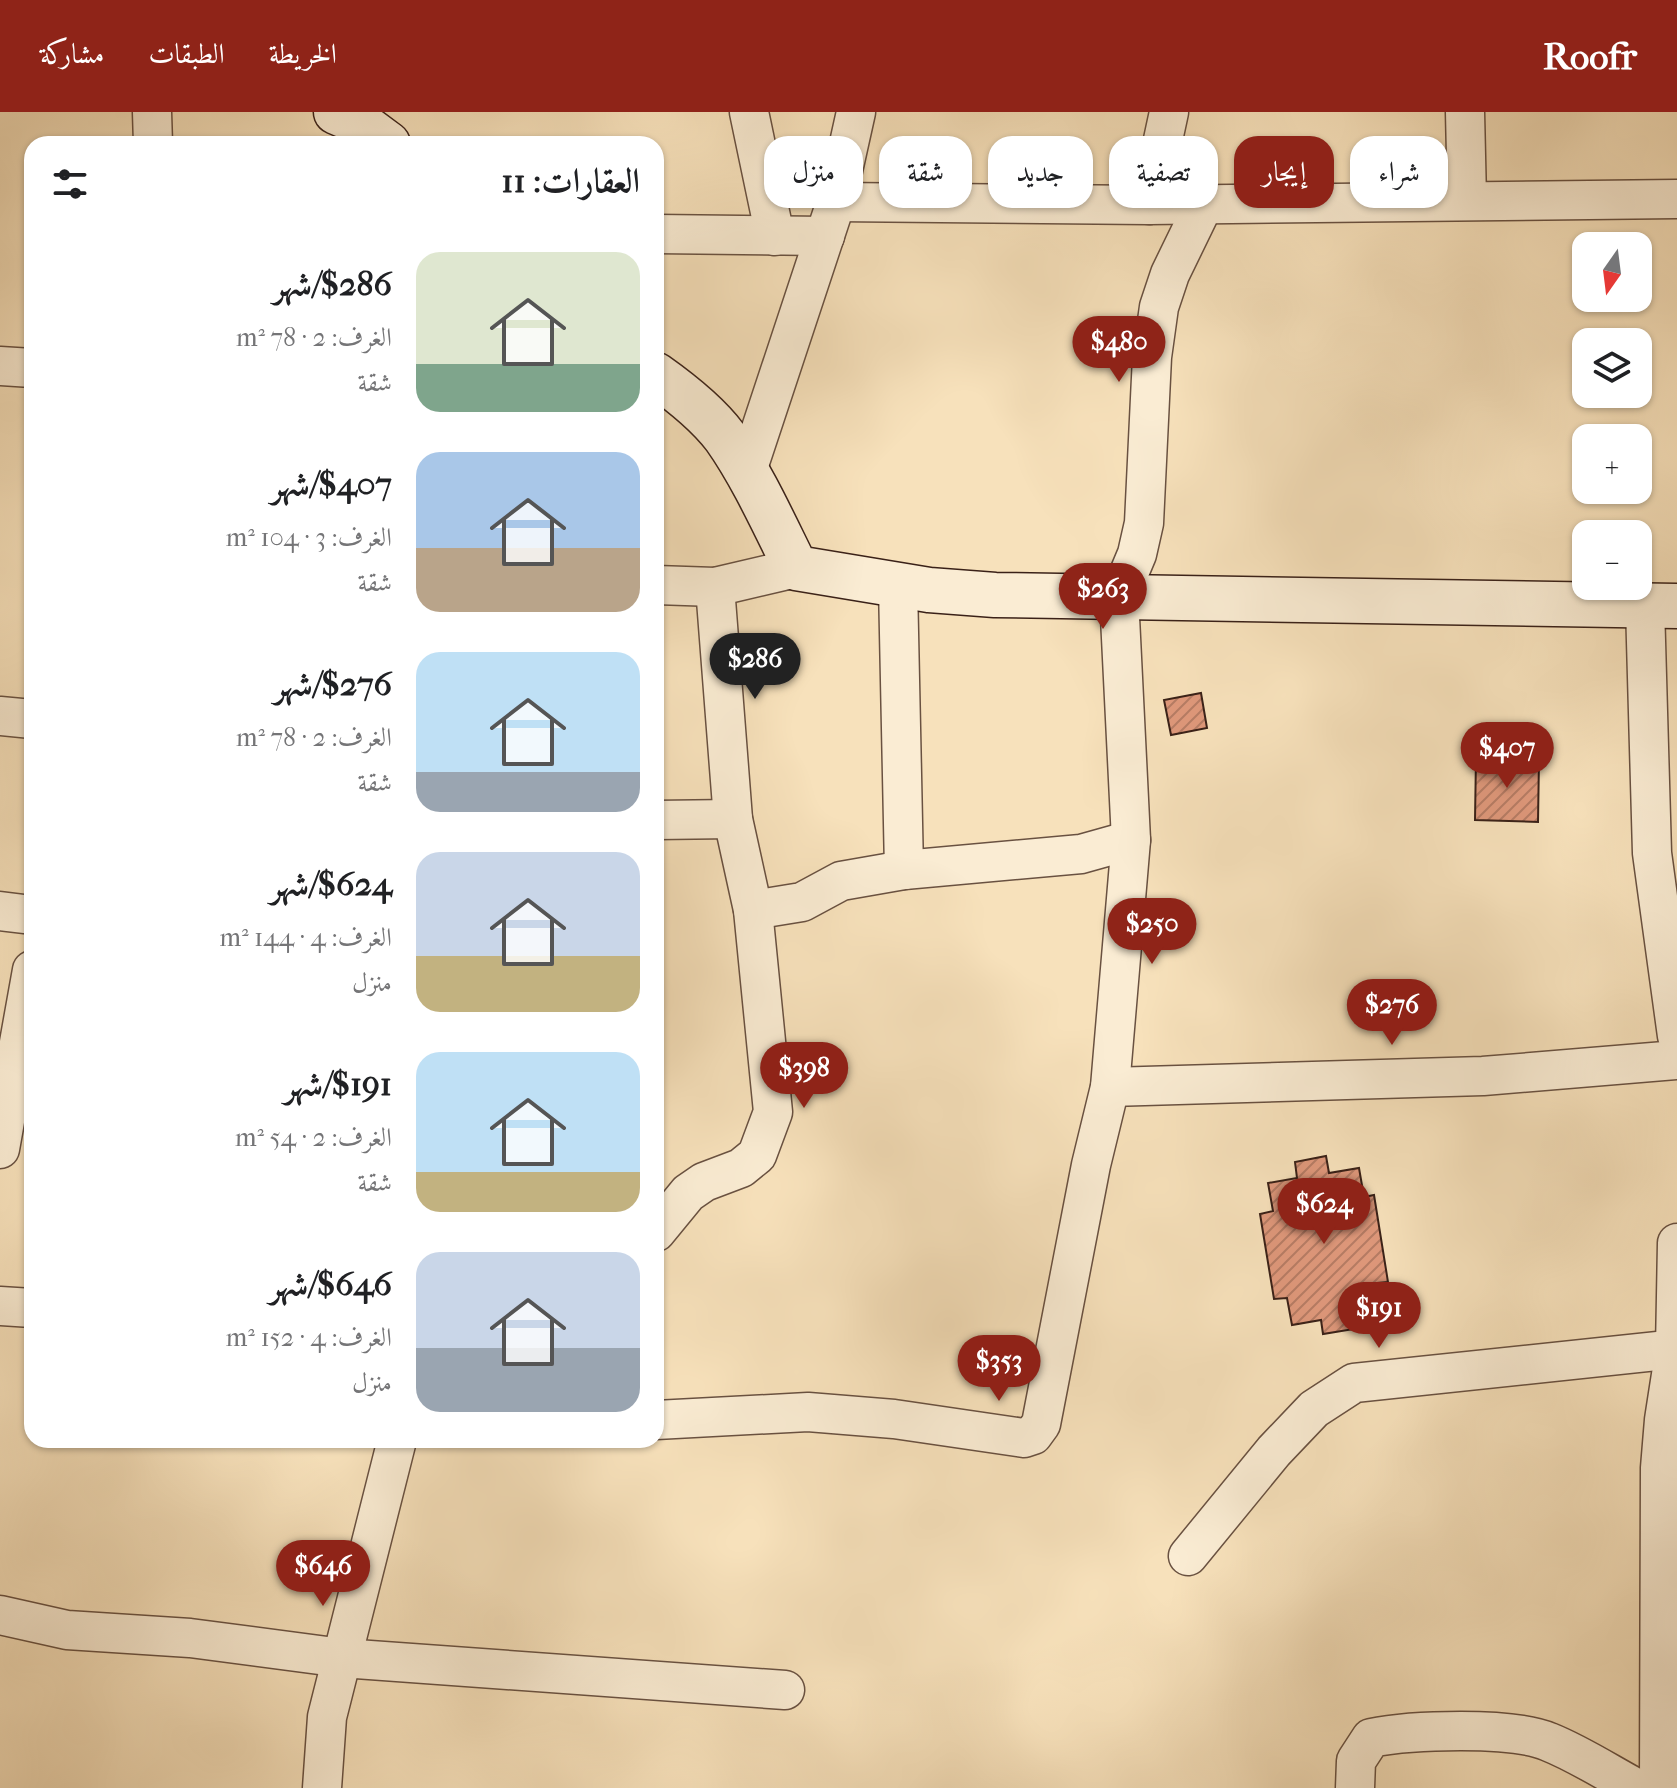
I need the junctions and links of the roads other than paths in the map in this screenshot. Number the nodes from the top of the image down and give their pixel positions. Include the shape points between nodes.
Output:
1 (152, 112) edge
2 (336, 112) edge
3 (749, 112) edge
4 (856, 112) edge
5 (1169, 112) edge
6 (1465, 112) edge
7 (153, 136) edge
8 (377, 136) edge
9 (1164, 136) edge
10 (1677, 199) edge
11 (1467, 200) junction
12 (1218, 204) edge
13 (1109, 207) edge
14 (1202, 208) edge
15 (830, 219) junction
16 (664, 234) edge
17 (775, 236) junction
18 (0, 366) edge
19 (24, 368) edge
20 (664, 381) edge
21 (746, 474) junction
22 (796, 568) junction
23 (664, 585) edge
24 (898, 585) junction
25 (715, 587) junction
26 (1119, 597) junction
27 (1661, 606) edge
28 (0, 716) edge
29 (24, 718) edge
30 (733, 819) junction
31 (664, 820) edge
32 (1131, 840) junction
33 (904, 870) junction
34 (753, 910) junction
35 (0, 911) edge
36 (24, 914) edge
37 (1669, 940) edge
38 (24, 1015) edge
39 (1677, 1036) edge
40 (1677, 1060) edge
41 (1110, 1087) junction
42 (0, 1149) edge
43 (664, 1222) edge
44 (1677, 1243) edge
45 (0, 1306) edge
46 (24, 1308) edge
47 (1676, 1349) edge
48 (664, 1420) edge
49 (395, 1448) edge
50 (1188, 1556) dead end
51 (0, 1615) edge
52 (342, 1658) junction
53 (785, 1690) dead end
54 (322, 1788) edge
55 (1355, 1788) edge
56 (1636, 1788) edge
57 (1659, 1788) edge

1 - 7 street
2 - 8 street
3 - 17 street
4 - 15 street
5 - 9 street
6 - 11 street
10 - 11 street
11 - 12 street
13 - 15 street
14 - 26 street via 1159,307 1144,523
15 - 17 street
15 - 21 street
16 - 17 street
18 - 19 street
20 - 21 street via 724,436
21 - 22 street
22 - 24 street
22 - 25 street
23 - 25 street
24 - 26 street via 995,595
24 - 33 street
25 - 30 street
26 - 27 street
26 - 32 street
27 - 37 street via 1652,853
28 - 29 street
30 - 31 street
30 - 34 street
32 - 33 street via 1081,854
32 - 41 street
33 - 34 street via 841,881 802,902
34 - 43 street via 773,1112 757,1155 688,1193
35 - 36 street
37 - 39 street
38 - 42 street
40 - 41 street via 1483,1076
41 - 48 street via 1041,1424 1033,1435 808,1412
44 - 47 street
45 - 46 street
47 - 50 street via 1354,1383 1314,1409
47 - 57 street via 1660,1468
49 - 52 street
51 - 52 street via 67,1630 190,1638
52 - 53 street
52 - 54 street via 327,1717
55 - 56 street via 1356,1761 1371,1738 1430,1732 1508,1733 1547,1740

